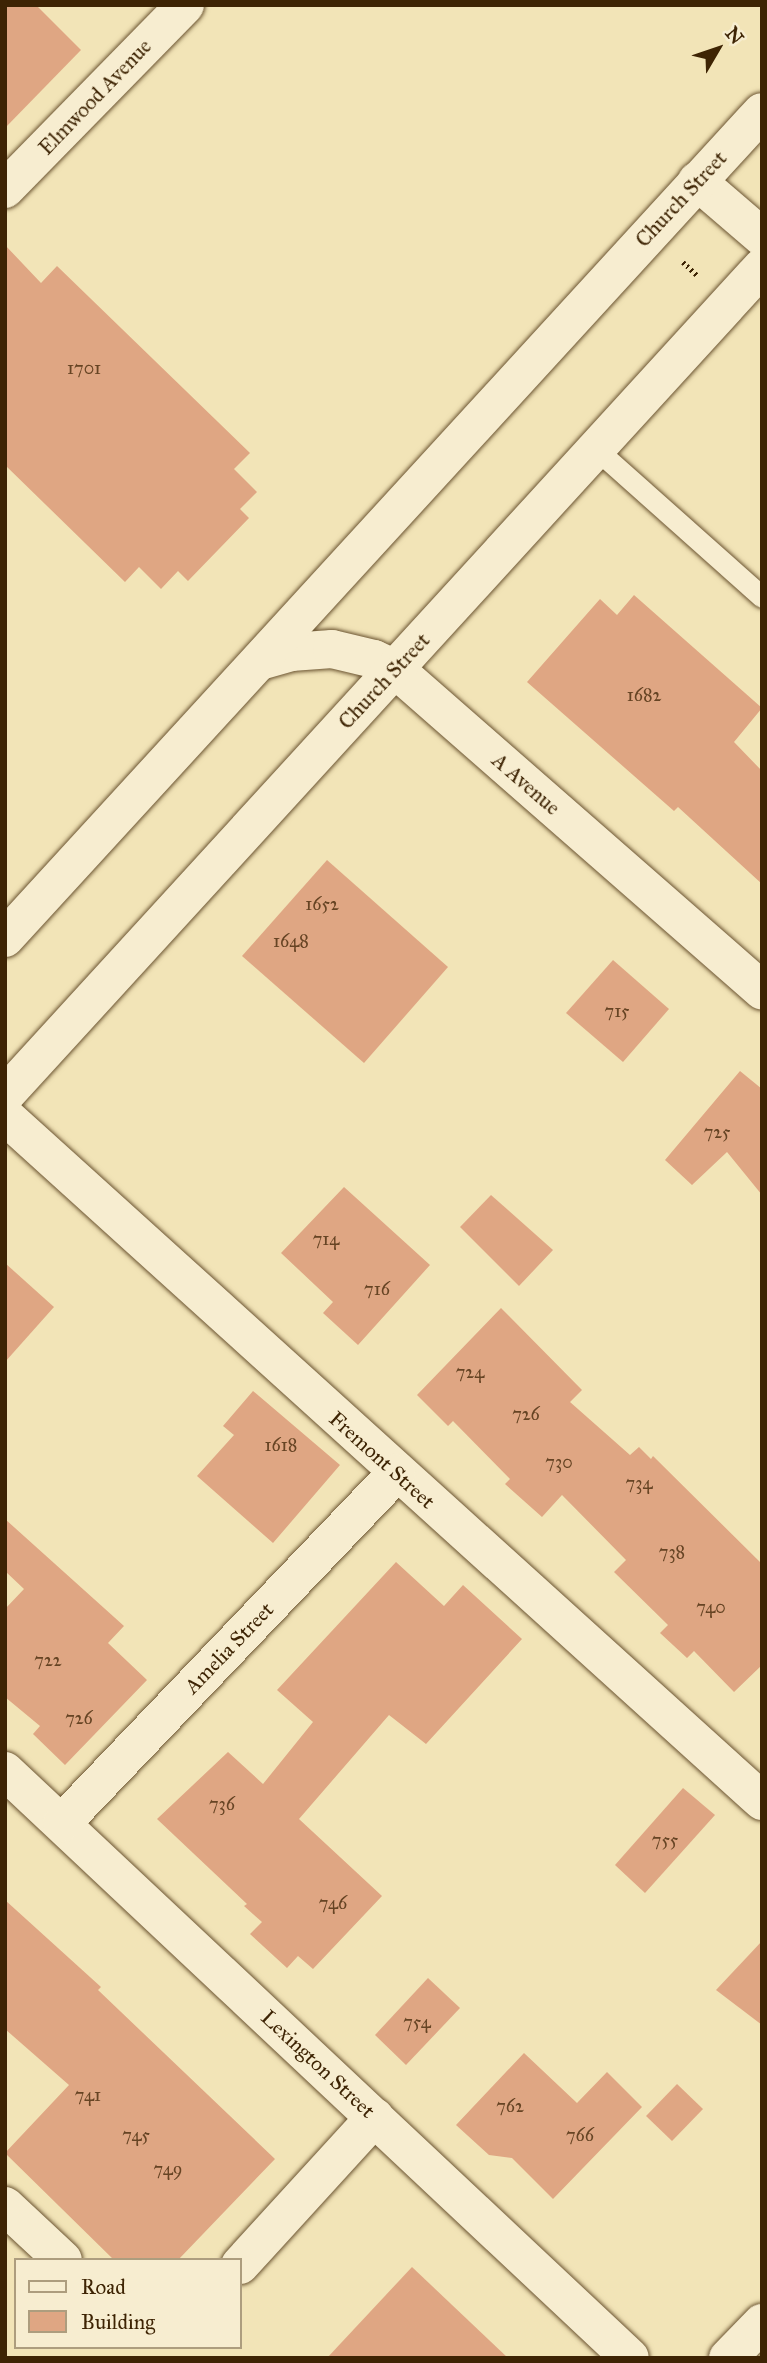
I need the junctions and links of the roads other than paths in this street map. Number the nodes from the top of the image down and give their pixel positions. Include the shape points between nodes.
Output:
1 (185, 5) edge
2 (762, 112) edge
3 (697, 181) junction
4 (5, 189) edge
5 (762, 237) edge
6 (762, 267) edge
7 (596, 449) junction
8 (762, 597) edge
9 (260, 661) junction
10 (395, 669) junction
11 (5, 937) edge
12 (762, 990) edge
13 (5, 1095) edge
14 (5, 1116) edge
15 (397, 1473) junction
16 (5, 1771) edge
17 (762, 1801) edge
18 (62, 1823) junction
19 (375, 2117) junction
20 (5, 2206) edge
21 (61, 2258) edge
22 (242, 2263) edge
23 (762, 2323) edge
24 (630, 2358) edge
25 (728, 2358) edge

1 - 4 street, Elmwood Avenue
2 - 3 street, Church Street
3 - 5 street
3 - 9 street, Church Street
6 - 7 street, Church Street
7 - 8 lane
7 - 10 street, Church Street
9 - 10 street, A Avenue via 291,652 332,649
9 - 11 street, Church Street
10 - 12 street, A Avenue
10 - 13 street, Church Street
14 - 15 street, Fremont Street
15 - 17 street, Fremont Street
15 - 18 street, Amelia Street
16 - 18 street, Lexington Street
18 - 19 street, Lexington Street
19 - 22 street
19 - 24 street, Lexington Street
20 - 21 street
23 - 25 street

